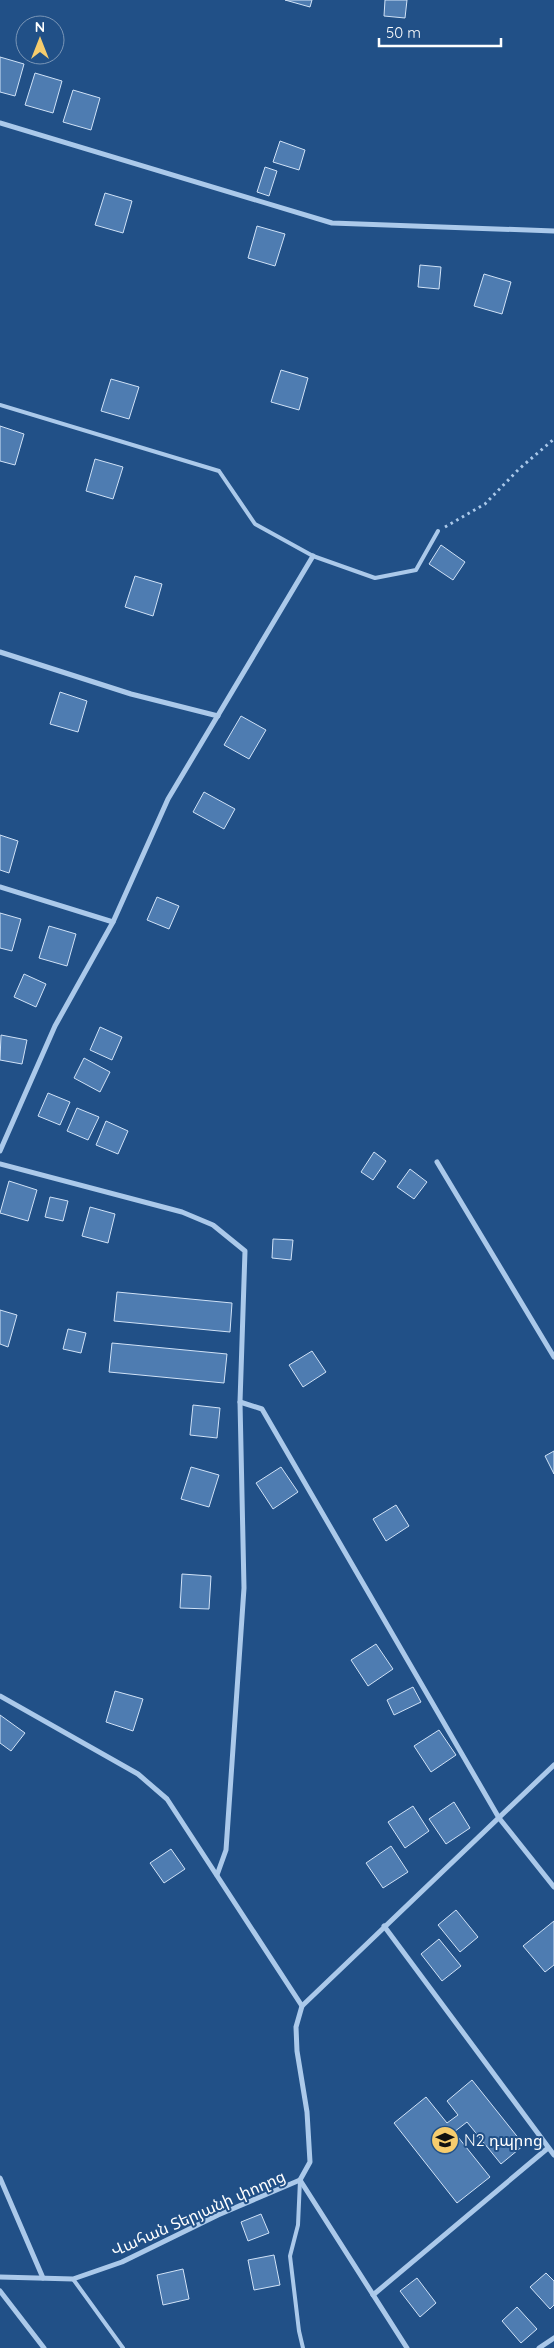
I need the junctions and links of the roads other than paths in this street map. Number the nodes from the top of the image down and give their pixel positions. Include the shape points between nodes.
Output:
1 (0, 123) edge
2 (554, 231) edge
3 (0, 405) edge
4 (438, 531) road end
5 (314, 556) junction
6 (0, 652) edge
7 (218, 716) junction
8 (0, 887) edge
9 (112, 922) junction
10 (0, 1151) edge
11 (437, 1162) dead end
12 (0, 1164) edge
13 (554, 1357) edge
14 (240, 1402) junction
15 (0, 1696) edge
16 (554, 1765) edge
17 (499, 1818) junction
18 (217, 1875) junction
19 (554, 1886) edge
20 (384, 1926) junction
21 (302, 2006) junction
22 (548, 2148) junction
23 (554, 2155) edge
24 (0, 2178) edge
25 (300, 2180) junction
26 (0, 2277) edge
27 (43, 2278) junction
28 (73, 2279) junction
29 (0, 2290) edge
30 (373, 2295) junction
31 (554, 2338) edge
32 (44, 2348) edge
33 (123, 2348) edge
34 (304, 2348) edge
35 (407, 2348) edge
36 (539, 2348) edge

1 - 2 street via 332,222
3 - 5 lane via 219,471 255,524
4 - 5 lane via 416,570 376,578
5 - 7 street
6 - 7 street via 131,694
7 - 9 street via 168,799
8 - 9 street
9 - 10 street via 55,1026
11 - 13 street
12 - 14 street via 182,1212 213,1225 245,1251
14 - 17 street via 262,1408
14 - 18 street via 244,1588 226,1850
15 - 18 street via 138,1774 167,1799
16 - 17 street
17 - 19 street
17 - 20 street
18 - 21 street
20 - 21 street
20 - 22 street
21 - 25 street via 296,2027 297,2052 310,2162
22 - 23 street
22 - 30 street
24 - 27 street
25 - 28 street, Վահան Տերյանի փողոց via 218,2215 122,2262
25 - 30 street, Վահան Տերյանի փողոց
25 - 34 lane via 298,2225 290,2256
26 - 27 street, Վահան Տերյանի փողոց
27 - 28 street, Վահան Տերյանի փողոց
28 - 33 lane
29 - 32 street
30 - 35 street, Վահան Տերյանի փողոց
31 - 36 street

